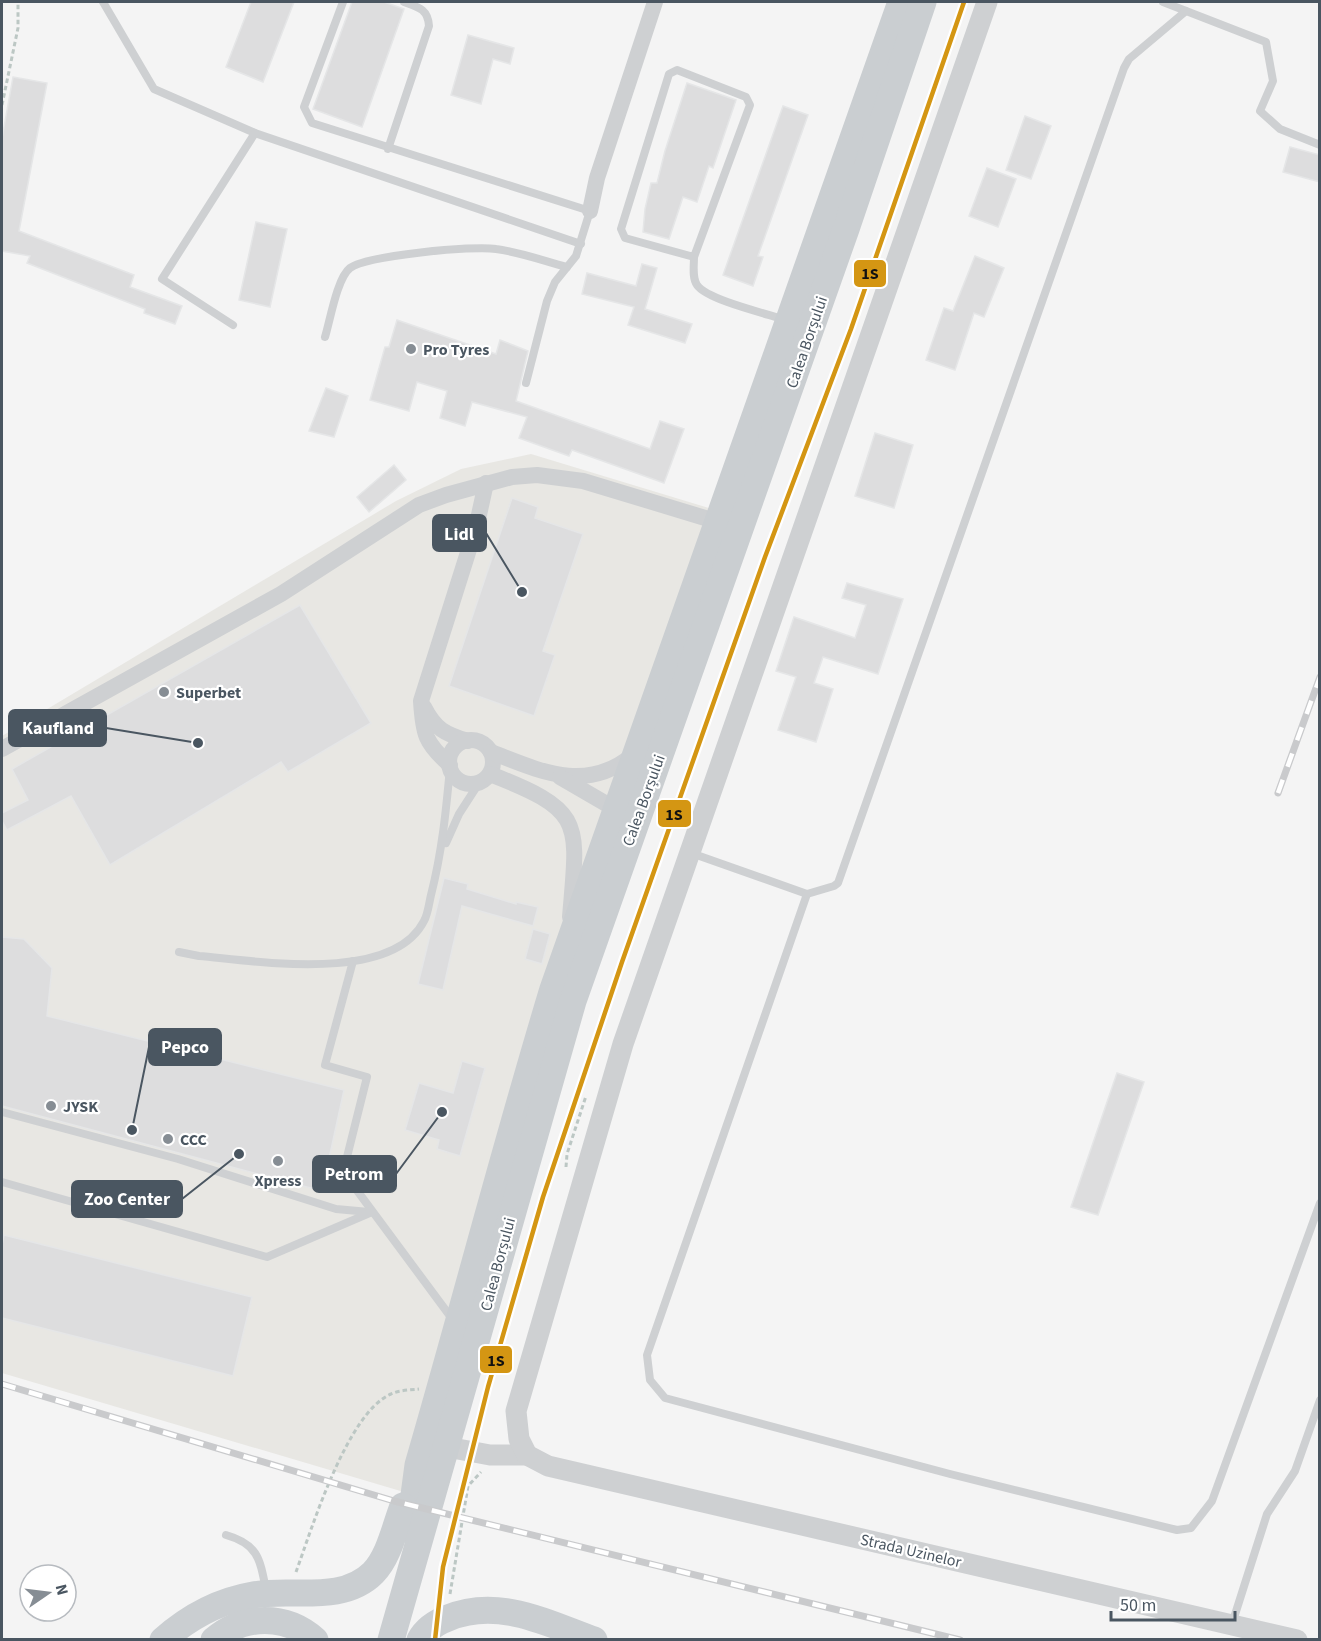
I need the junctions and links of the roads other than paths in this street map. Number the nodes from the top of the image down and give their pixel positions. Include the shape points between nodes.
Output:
1 (103, 2) edge
2 (343, 2) edge
3 (404, 2) edge
4 (655, 2) edge
5 (901, 2) edge
6 (923, 2) edge
7 (987, 2) edge
8 (1163, 2) edge
9 (1186, 10) junction
10 (255, 133) junction
11 (1320, 145) edge
12 (388, 149) junction
13 (590, 211) junction
14 (581, 244) junction
15 (694, 257) junction
16 (567, 267) junction
17 (789, 321) junction
18 (233, 326) dead end
19 (325, 337) dead end
20 (526, 383) dead end
21 (486, 483) junction
22 (729, 526) junction
23 (421, 702) junction
24 (468, 741) junction
25 (2, 748) edge
26 (490, 752) junction
27 (635, 754) junction
28 (450, 766) junction
29 (560, 777) junction
30 (484, 778) junction
31 (626, 815) junction
32 (442, 851) junction
33 (691, 852) junction
34 (807, 894) junction
35 (567, 949) junction
36 (179, 952) dead end
37 (353, 961) junction
38 (2, 1112) edge
39 (2, 1182) edge
40 (1320, 1203) edge
41 (372, 1212) junction
42 (458, 1328) junction
43 (1320, 1400) edge
44 (447, 1447) junction
45 (527, 1455) junction
46 (226, 1535) dead end
47 (393, 1550) junction
48 (262, 1610) junction
49 (399, 1611) junction
50 (1232, 1624) junction
51 (163, 1640) edge
52 (214, 1640) edge
53 (315, 1640) edge
54 (372, 1640) edge
55 (391, 1640) edge
56 (399, 1640) edge
57 (420, 1640) edge
58 (594, 1640) edge
59 (1297, 1640) edge

1 - 10 lane via 154,89
2 - 12 lane via 304,107 312,123
3 - 12 lane via 423,8 429,26
4 - 13 street via 597,178
5 - 17 main road, Calea Borșului
6 - 22 main road, Calea Borșului
7 - 33 street
8 - 9 lane
9 - 11 lane via 1266,42 1273,81 1260,111 1280,129
9 - 34 lane via 1129,59 1124,68 838,883
10 - 14 lane
10 - 18 lane via 162,279
12 - 13 lane
13 - 14 lane
14 - 16 lane
15 - 15 lane via 625,238 621,229 669,74 676,70 746,97 750,105
15 - 17 lane via 697,286 710,295
16 - 19 lane via 496,249 464,248 375,261 351,268 342,280
16 - 20 lane via 547,301
17 - 22 main road, Calea Borșului
21 - 22 street via 537,475 583,480
21 - 23 street via 477,525
21 - 25 street via 418,505 281,594
22 - 27 main road, Calea Borșului
22 - 31 main road, Calea Borșului
23 - 24 street via 442,733
23 - 28 street via 422,728 430,747
24 - 26 street via 481,743
24 - 28 street via 456,747
26 - 29 street
26 - 30 street via 493,767
27 - 29 street via 610,770
27 - 31 main road, Calea Borșului
28 - 30 street via 461,782
28 - 32 lane
29 - 31 street
30 - 32 lane via 459,814
30 - 35 street via 551,800 571,827 576,845
31 - 35 main road, Calea Borșului
31 - 44 main road, Calea Borșului
32 - 37 lane via 424,921 393,950 371,960
33 - 34 lane
33 - 45 street via 623,1044 516,1411 519,1439
34 - 40 lane via 646,1355 650,1380 665,1398 950,1474 1177,1530 1191,1528 1212,1501
35 - 42 main road, Calea Borșului via 522,1091
36 - 37 lane via 281,962
37 - 41 lane via 325,1065 367,1077 346,1161 350,1181
38 - 41 lane via 178,1159 336,1209
39 - 41 lane via 267,1257
41 - 42 lane
42 - 47 main road, Calea Borșului
43 - 50 lane via 1296,1471 1267,1514
44 - 45 street via 490,1455
44 - 49 main road, Calea Borșului
45 - 50 street, Strada Uzinelor via 548,1466
46 - 48 lane via 251,1546 261,1562
47 - 48 main road via 364,1580 338,1591 297,1593
47 - 54 main road
48 - 51 main road via 237,1599 196,1614
48 - 52 main road
48 - 53 main road
49 - 55 main road, Calea Borșului
49 - 56 main road
50 - 59 street, Strada Uzinelor
57 - 58 main road via 446,1618 485,1608 512,1611

